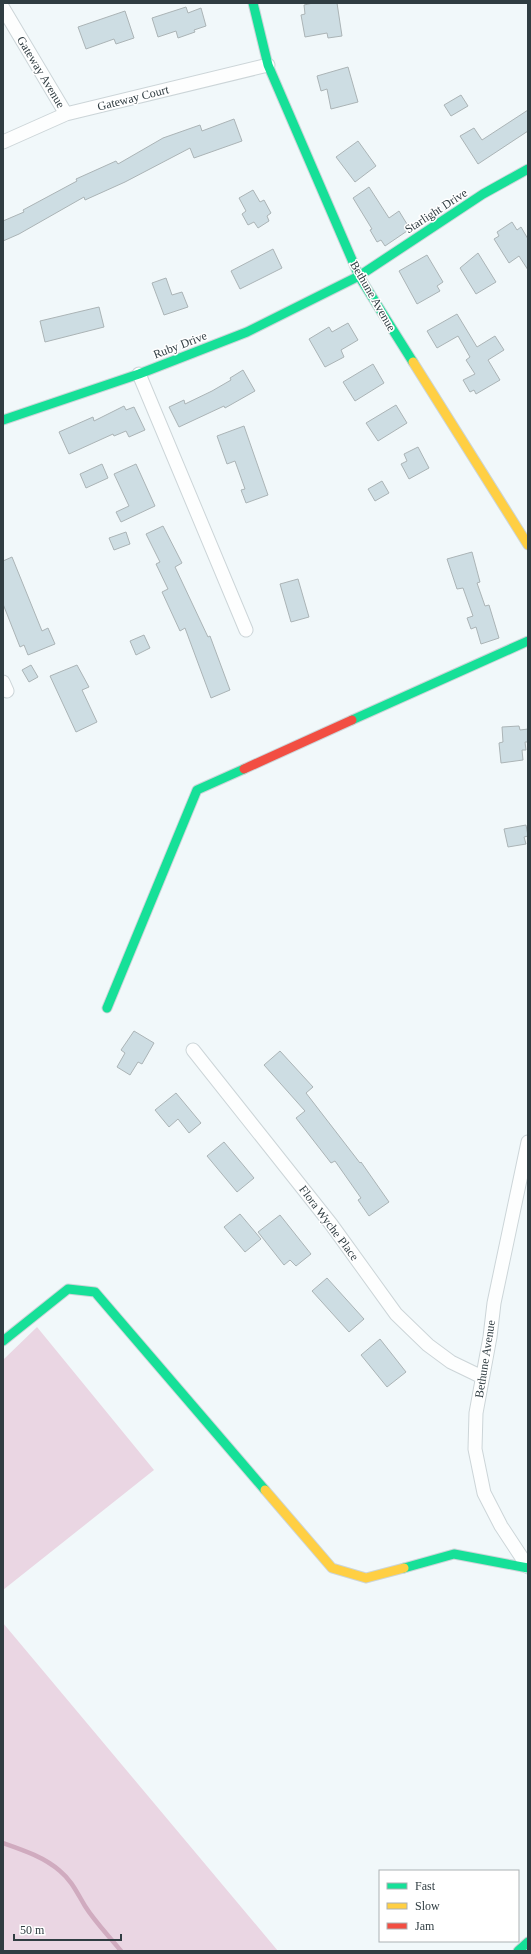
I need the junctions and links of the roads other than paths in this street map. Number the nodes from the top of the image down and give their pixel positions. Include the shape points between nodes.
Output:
1 (253, 3) edge
2 (3, 8) edge
3 (268, 65) junction
4 (66, 114) junction
5 (3, 142) edge
6 (528, 169) edge
7 (359, 276) junction
8 (139, 374) junction
9 (3, 420) edge
10 (528, 545) edge
11 (246, 630) dead end
12 (528, 641) edge
13 (107, 1008) dead end
14 (193, 1050) dead end
15 (528, 1142) edge
16 (3, 1341) edge
17 (482, 1377) junction
18 (528, 1568) edge
19 (528, 1942) edge
20 (518, 1951) edge

1 - 3 street, Bethune Avenue
2 - 4 street, Gateway Avenue
3 - 4 street, Gateway Court
3 - 7 street, Bethune Avenue
4 - 5 street, Gateway Court
6 - 7 street, Starlight Drive via 483,194
7 - 8 street, Ruby Drive via 247,332
7 - 10 street, Bethune Avenue
8 - 9 street, Ruby Drive
8 - 11 street
12 - 13 street via 197,790
14 - 17 street, Flora Wyche Place via 331,1224 396,1314 428,1345 451,1362
15 - 17 street, Bethune Avenue via 494,1303
16 - 18 street via 68,1289 95,1292 332,1568 366,1578 454,1554
17 - 18 street, Bethune Avenue via 476,1414 475,1450 484,1493 501,1526
19 - 20 street

